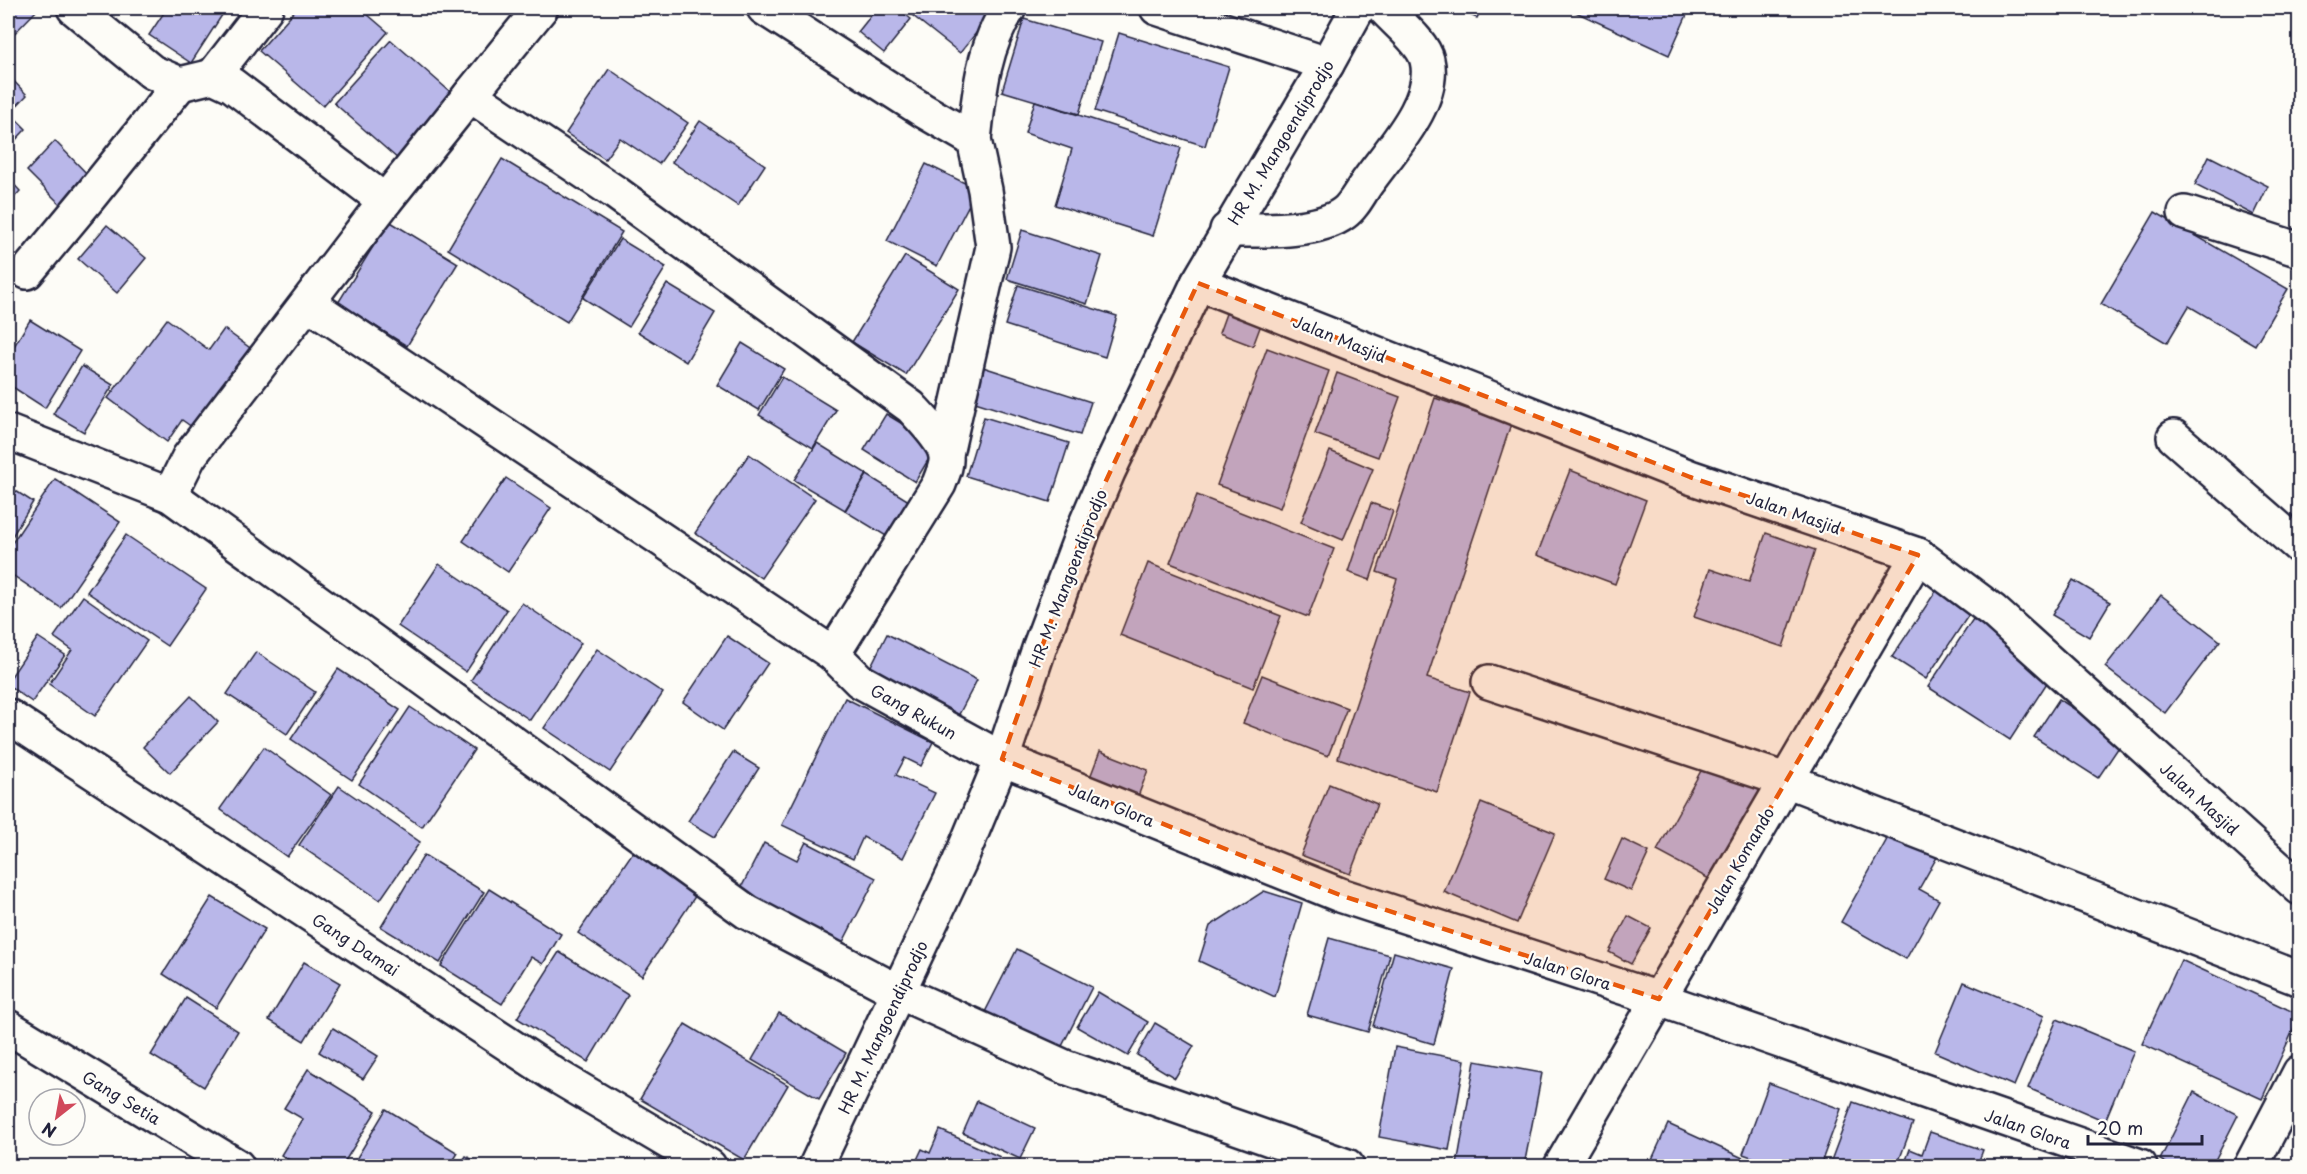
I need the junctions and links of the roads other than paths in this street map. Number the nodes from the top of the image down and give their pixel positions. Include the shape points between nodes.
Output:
1 (74, 8) edge
2 (266, 8) edge
3 (541, 8) edge
4 (764, 8) edge
5 (1009, 8) edge
6 (1156, 8) edge
7 (1358, 8) edge
8 (1384, 8) edge
9 (1327, 64) junction
10 (213, 76) junction
11 (180, 84) junction
12 (470, 95) junction
13 (974, 140) junction
14 (385, 201) junction
15 (2185, 213) dead end
16 (1227, 230) junction
17 (2300, 250) edge
18 (27, 272) dead end
19 (1198, 282) junction
20 (308, 303) junction
21 (8, 432) edge
22 (2174, 437) dead end
23 (946, 454) junction
24 (170, 495) junction
25 (2300, 547) edge
26 (1918, 555) junction
27 (833, 654) junction
28 (1489, 682) dead end
29 (8, 716) edge
30 (1002, 759) junction
31 (1785, 780) junction
32 (2300, 888) edge
33 (2300, 979) edge
34 (899, 992) junction
35 (1659, 999) junction
36 (8, 1027) edge
37 (2300, 1072) edge
38 (237, 1167) edge
39 (709, 1167) edge
40 (816, 1167) edge
41 (1347, 1167) edge
42 (1561, 1167) edge
43 (2140, 1167) edge
44 (2251, 1167) edge

1 - 11 street via 152,72
2 - 10 street
3 - 12 street
4 - 13 street
5 - 13 street via 997,26 981,79
6 - 9 street
7 - 9 street, HR M. Mangoendiprodjo
8 - 16 street via 1424,50 1429,73 1414,117 1345,213 1311,226
9 - 16 street, HR M. Mangoendiprodjo
10 - 11 street
10 - 14 street via 232,85
11 - 18 street
12 - 14 street
12 - 23 street via 616,193 910,407
13 - 23 street via 993,247
14 - 20 street
15 - 17 street
16 - 19 street, HR M. Mangoendiprodjo
19 - 26 street, Jalan Masjid via 1690,477
19 - 30 street, HR M. Mangoendiprodjo via 1085,526
20 - 24 street via 189,458
20 - 27 street, Gang Rukun
21 - 24 street
22 - 25 street
23 - 27 street via 939,484
24 - 34 street via 747,912
26 - 31 street, Jalan Komando
26 - 32 street, Jalan Masjid via 1993,611
27 - 30 street, Gang Rukun via 860,681
28 - 31 street
29 - 39 street, Gang Damai via 555,1075
30 - 34 street, HR M. Mangoendiprodjo
30 - 35 street, Jalan Glora via 1340,895
31 - 33 street
31 - 35 street, Jalan Komando
34 - 40 street, HR M. Mangoendiprodjo
34 - 41 street via 1065,1067
35 - 42 street, Jalan Komando
35 - 43 street, Jalan Glora
36 - 38 street, Gang Setia
37 - 44 street

